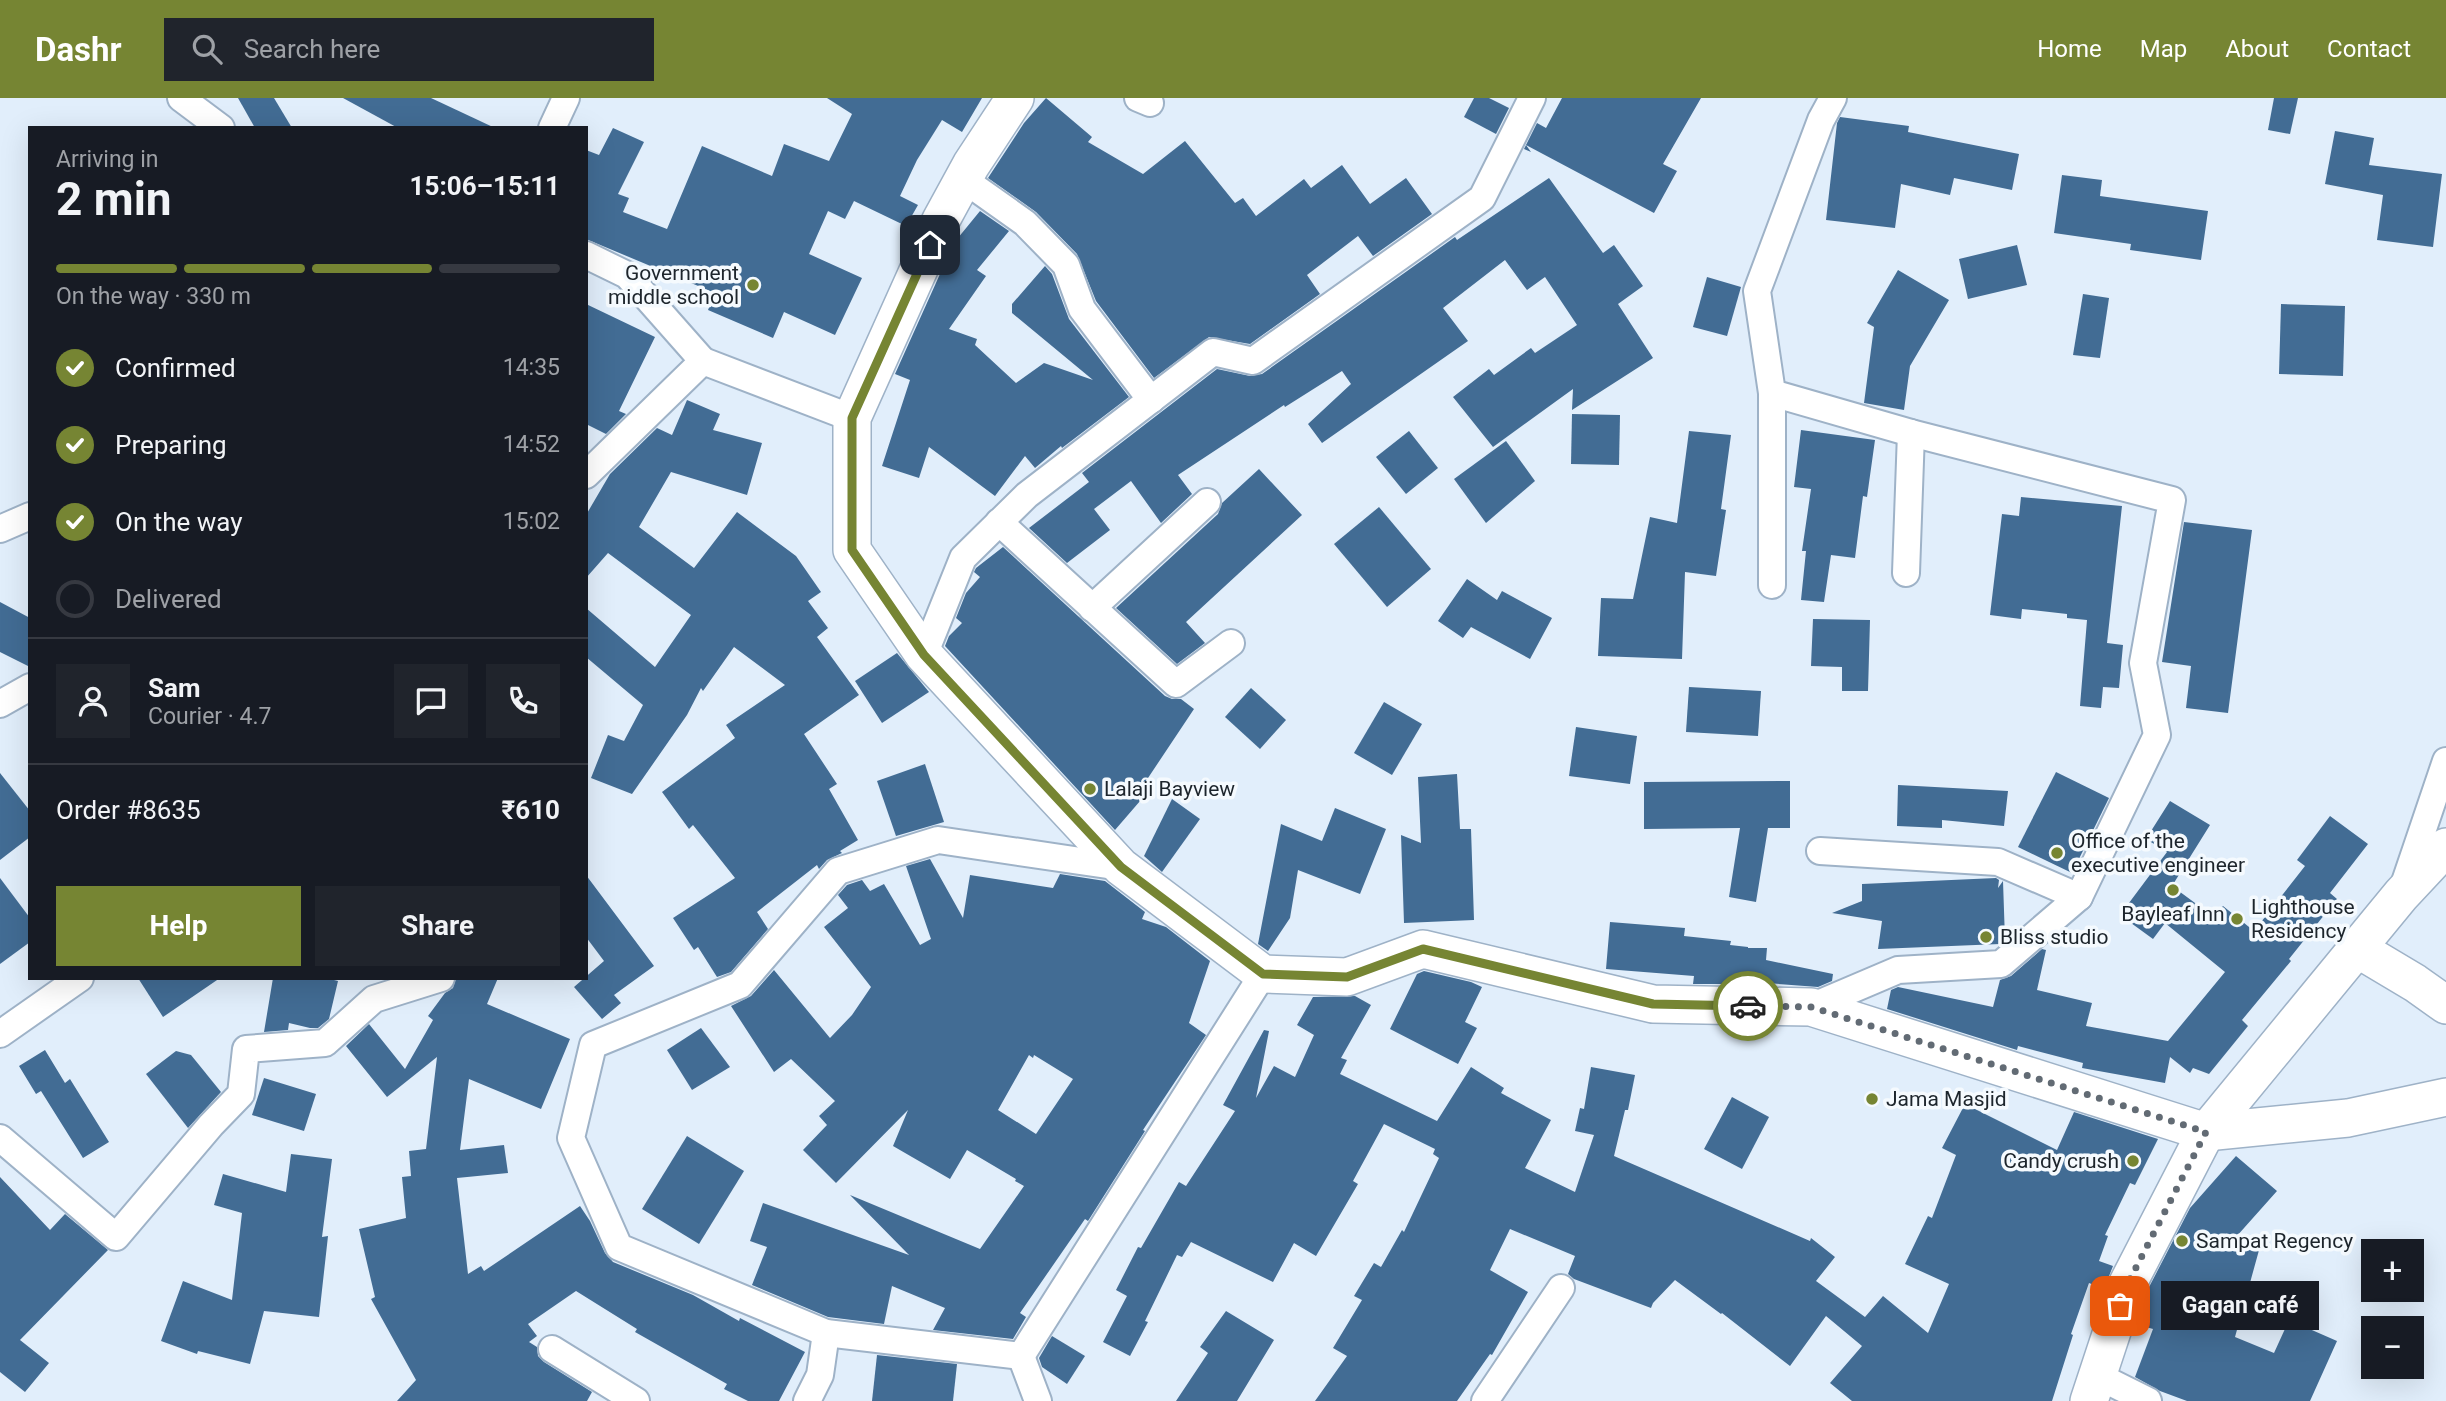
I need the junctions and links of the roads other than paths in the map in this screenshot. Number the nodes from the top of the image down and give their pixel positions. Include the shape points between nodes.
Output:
1 (181, 98) edge
2 (566, 98) edge
3 (1015, 98) edge
4 (1532, 98) edge
5 (1833, 98) edge
6 (218, 126) edge
7 (553, 126) edge
8 (963, 179) junction
9 (588, 256) edge
10 (703, 361) junction
11 (1772, 393) junction
12 (1151, 400) junction
13 (852, 418) junction
14 (1911, 433) junction
15 (588, 473) edge
16 (1207, 502) dead end
17 (28, 517) edge
18 (999, 522) junction
19 (0, 529) edge
20 (1906, 573) dead end
21 (1772, 585) dead end
22 (1092, 608) junction
23 (1231, 643) dead end
24 (924, 655) junction
25 (28, 688) edge
26 (0, 704) edge
27 (2446, 761) edge
28 (2446, 847) edge
29 (1820, 851) dead end
30 (1121, 867) junction
31 (2401, 895) junction
32 (2079, 897) junction
33 (2358, 949) junction
34 (1263, 974) junction
35 (77, 980) edge
36 (435, 980) edge
37 (2446, 1005) edge
38 (1811, 1007) junction
39 (0, 1034) edge
40 (2446, 1097) edge
41 (2206, 1132) junction
42 (0, 1138) edge
43 (1562, 1288) dead end
44 (826, 1333) junction
45 (552, 1349) dead end
46 (1021, 1356) junction
47 (2093, 1388) edge
48 (636, 1401) edge
49 (807, 1401) edge
50 (1038, 1401) edge
51 (1485, 1401) edge
52 (2148, 1401) edge

1 - 6 street
2 - 7 street
3 - 8 street
4 - 12 street via 1482,198 1253,360 1213,352
5 - 11 street via 1757,291
8 - 12 street via 1025,223 1066,265 1082,309
8 - 13 street
9 - 10 street via 627,275
10 - 13 street
10 - 15 street
11 - 14 street
11 - 21 street
12 - 18 street via 1027,495
13 - 24 street via 852,550
14 - 20 street
14 - 32 street via 2172,500 2143,663 2157,735
16 - 22 street
17 - 19 street
18 - 22 street
18 - 24 street via 962,558
22 - 23 street via 1176,684
24 - 30 street
25 - 26 street
27 - 31 street
28 - 31 street
29 - 32 street via 1998,862
30 - 34 street
30 - 44 street via 938,840 838,871 740,985 593,1045 571,1138 619,1247
31 - 33 street
32 - 38 street via 2001,964 1898,971
33 - 37 street
33 - 41 street
34 - 38 street via 1347,977 1423,949 1653,1004
34 - 46 street
35 - 39 street
36 - 42 street via 374,999 325,1043 246,1049 241,1094 116,1237
38 - 41 street
40 - 41 street via 2348,1118
41 - 47 street via 2128,1283
43 - 51 street
44 - 46 street
44 - 49 street via 820,1375
45 - 48 street
46 - 50 street
47 - 52 street

